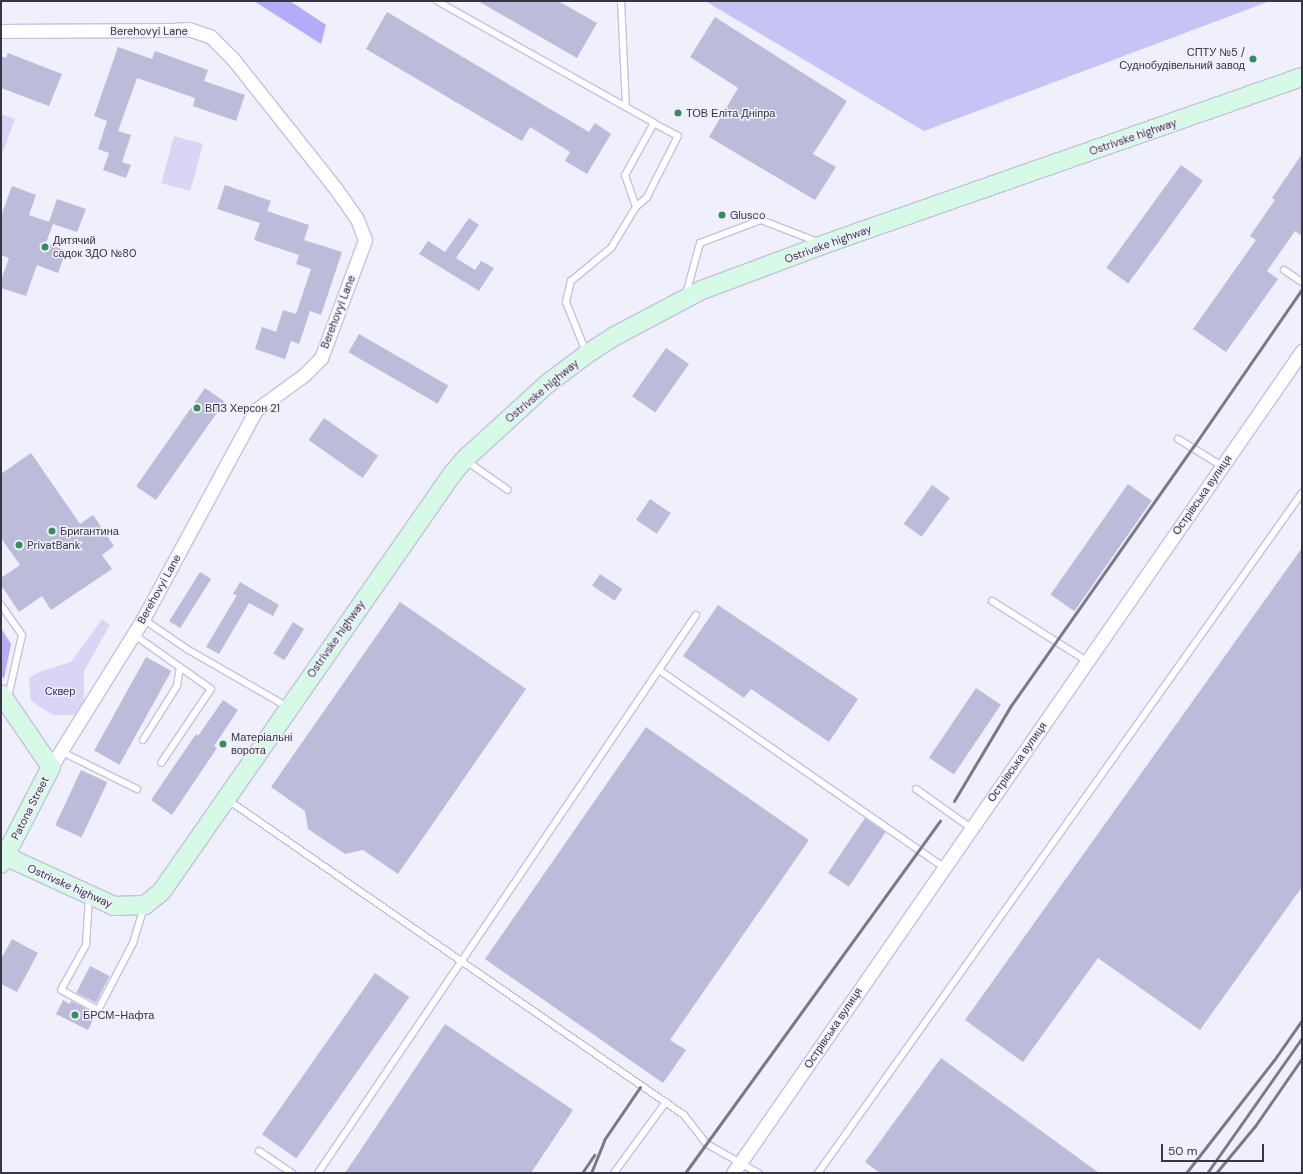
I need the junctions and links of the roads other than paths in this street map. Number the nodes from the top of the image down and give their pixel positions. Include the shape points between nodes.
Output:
1 (437, 1) edge
2 (621, 1) edge
3 (1, 31) edge
4 (1302, 77) edge
5 (626, 107) junction
6 (654, 123) junction
7 (636, 207) junction
8 (825, 244) junction
9 (1284, 270) dead end
10 (1302, 282) edge
11 (684, 298) junction
12 (1302, 351) edge
13 (586, 354) junction
14 (1178, 440) dead end
15 (465, 459) junction
16 (1222, 466) junction
17 (508, 490) dead end
18 (1302, 493) edge
19 (992, 601) dead end
20 (1, 605) edge
21 (696, 615) dead end
22 (143, 619) junction
23 (134, 634) junction
24 (1087, 661) junction
25 (180, 666) junction
26 (659, 670) junction
27 (4, 698) edge
28 (288, 707) junction
29 (143, 740) dead end
30 (60, 751) junction
31 (161, 763) dead end
32 (51, 767) junction
33 (137, 788) dead end
34 (916, 789) dead end
35 (225, 799) junction
36 (971, 828) junction
37 (3, 860) edge
38 (944, 867) junction
39 (89, 895) junction
40 (144, 904) junction
41 (462, 962) junction
42 (666, 1102) junction
43 (259, 1151) dead end
44 (737, 1168) edge
45 (292, 1173) edge
46 (318, 1173) edge
47 (614, 1173) edge
48 (758, 1173) edge
49 (818, 1173) edge

1 - 5 lane
2 - 5 lane
3 - 22 street, Berehovyi Lane via 188,29 210,36 233,59 336,189 357,219 364,240 321,358 304,375 256,410
4 - 8 street, Ostrivske highway
5 - 6 lane
6 - 7 lane via 625,175
6 - 7 lane via 678,136 647,197
7 - 13 lane via 611,248 571,281 566,302
8 - 11 street, Ostrivske highway
8 - 11 lane via 761,220 700,243
9 - 10 lane
11 - 13 street, Ostrivske highway
12 - 16 street, Острівська вулиця
13 - 15 street, Ostrivske highway via 547,384
14 - 16 lane
15 - 17 lane
15 - 28 street, Ostrivske highway
16 - 24 street, Острівська вулиця
18 - 49 lane
19 - 24 lane
20 - 27 lane via 22,635
21 - 26 lane
22 - 23 street, Berehovyi Lane
22 - 28 lane via 187,649
23 - 25 lane
23 - 30 street, Berehovyi Lane
24 - 36 street, Острівська вулиця
25 - 29 lane via 177,686
25 - 31 lane via 211,689
26 - 38 lane
26 - 41 lane
27 - 32 street, Patona Street
28 - 35 street, Ostrivske highway
30 - 32 street, Berehovyi Lane
30 - 33 lane
32 - 37 street, Patona Street
34 - 36 lane
35 - 40 street, Ostrivske highway via 162,891
35 - 41 lane
36 - 38 street, Острівська вулиця
37 - 39 street, Ostrivske highway
38 - 44 street, Острівська вулиця
39 - 40 street, Ostrivske highway via 114,906
39 - 40 lane via 86,945 61,990 98,1010 133,943
41 - 42 lane
41 - 46 lane
42 - 44 lane via 684,1115 707,1144
42 - 47 lane
43 - 45 lane
44 - 48 lane

